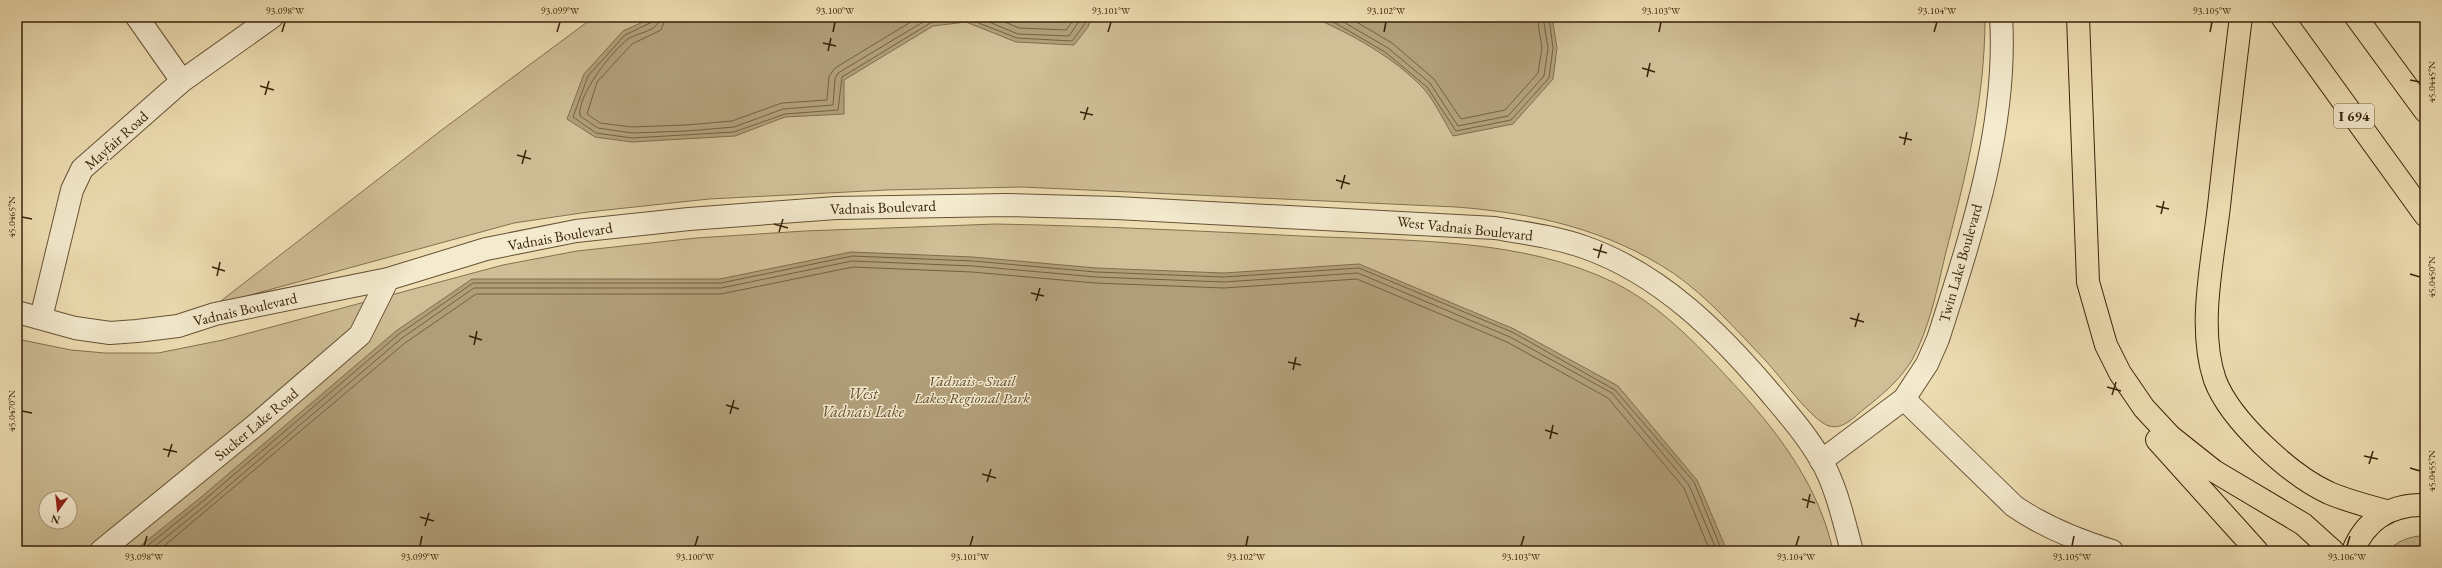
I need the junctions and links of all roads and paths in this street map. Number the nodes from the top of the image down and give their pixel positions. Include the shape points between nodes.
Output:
1 (137, 17) edge
2 (272, 17) edge
3 (2001, 17) edge
4 (2078, 17) edge
5 (2282, 17) edge
6 (2356, 17) edge
7 (2239, 27) edge
8 (182, 81) junction
9 (2425, 111) edge
10 (1116, 208) joint
11 (2425, 215) edge
12 (388, 279) junction
13 (17, 312) edge
14 (41, 318) junction
15 (2106, 346) junction
16 (1904, 399) junction
17 (1821, 461) junction
18 (2425, 488) edge
19 (2417, 504) edge
20 (2386, 511) junction
21 (101, 551) edge
22 (1852, 551) edge
23 (2112, 551) edge
24 (2257, 551) edge
25 (2333, 551) edge
26 (2353, 551) edge

1 - 8 street
2 - 8 street, Mayfair Road
3 - 16 street, Twin Lake Boulevard via 2000,73 1986,172 1938,339 1927,364
4 - 15 main road via 2088,282
5 - 11 main road, I 694
6 - 9 main road
7 - 20 main road via 2206,341 2215,381 2241,423 2269,451 2328,492 2357,504
8 - 14 street, Mayfair Road via 82,169 72,190
10 - 12 street, Vadnais Boulevard via 918,205 836,208 689,219 576,231 486,249
10 - 17 street, West Vadnais Boulevard via 1495,228 1584,247 1662,287 1692,311 1750,368 1798,426
12 - 14 street, Vadnais Boulevard via 215,314 178,326 137,331 110,333 82,329
12 - 21 street, Sucker Lake Road via 360,335 258,423
13 - 14 street, Vadnais Boulevard
15 - 24 main road via 2110,370 2124,397 2157,440
15 - 25 main road via 2120,373 2144,408 2170,436 2214,471 2303,524
16 - 17 street, Twin Lake Boulevard
16 - 23 street via 2014,506 2063,534
17 - 22 street, West Vadnais Boulevard via 1840,510
18 - 19 main road
19 - 20 main road
20 - 26 main road via 2370,523

